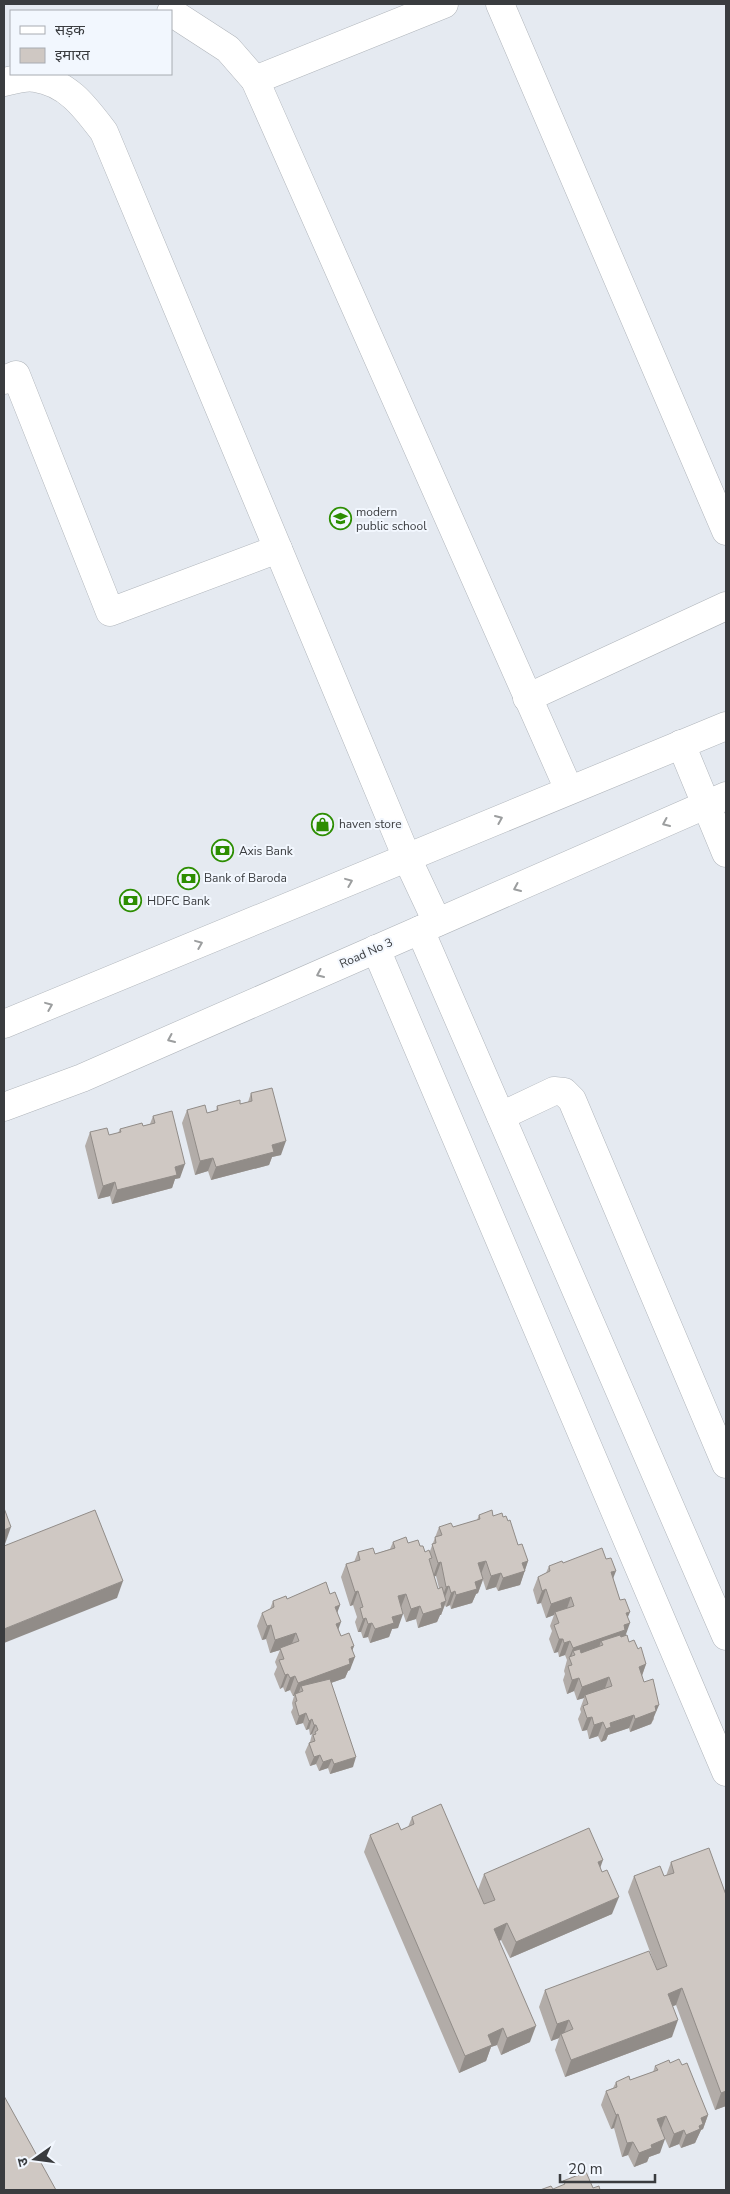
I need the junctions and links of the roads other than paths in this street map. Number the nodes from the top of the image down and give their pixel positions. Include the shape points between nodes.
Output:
1 (444, 4) edge
2 (500, 4) edge
3 (172, 13) edge
4 (255, 80) junction
5 (4, 82) edge
6 (4, 380) edge
7 (726, 531) edge
8 (278, 549) junction
9 (726, 606) edge
10 (527, 698) junction
11 (726, 726) edge
12 (681, 744) junction
13 (569, 790) junction
14 (716, 801) edge
15 (726, 853) edge
16 (407, 858) junction
17 (429, 926) junction
18 (376, 949) junction
19 (4, 1024) edge
20 (4, 1107) edge
21 (501, 1116) junction
22 (726, 1464) edge
23 (726, 1636) edge
24 (726, 1772) edge

1 - 4 street
2 - 7 street
3 - 4 street via 228,49
4 - 10 street
5 - 8 street via 34,77 60,86 81,101 104,132
6 - 8 street via 16,375 110,612
8 - 16 street
9 - 10 street
10 - 13 street
11 - 12 street
12 - 13 street
12 - 14 street
16 -> 13 street
14 - 15 street
14 -> 17 street, Road No 3
16 - 17 street
19 -> 16 street
17 - 18 street, Road No 3
17 - 21 street
18 -> 20 street, Road No 3 via 82,1078
18 - 24 street
21 - 22 street via 554,1091 564,1092 572,1100
21 - 23 street

